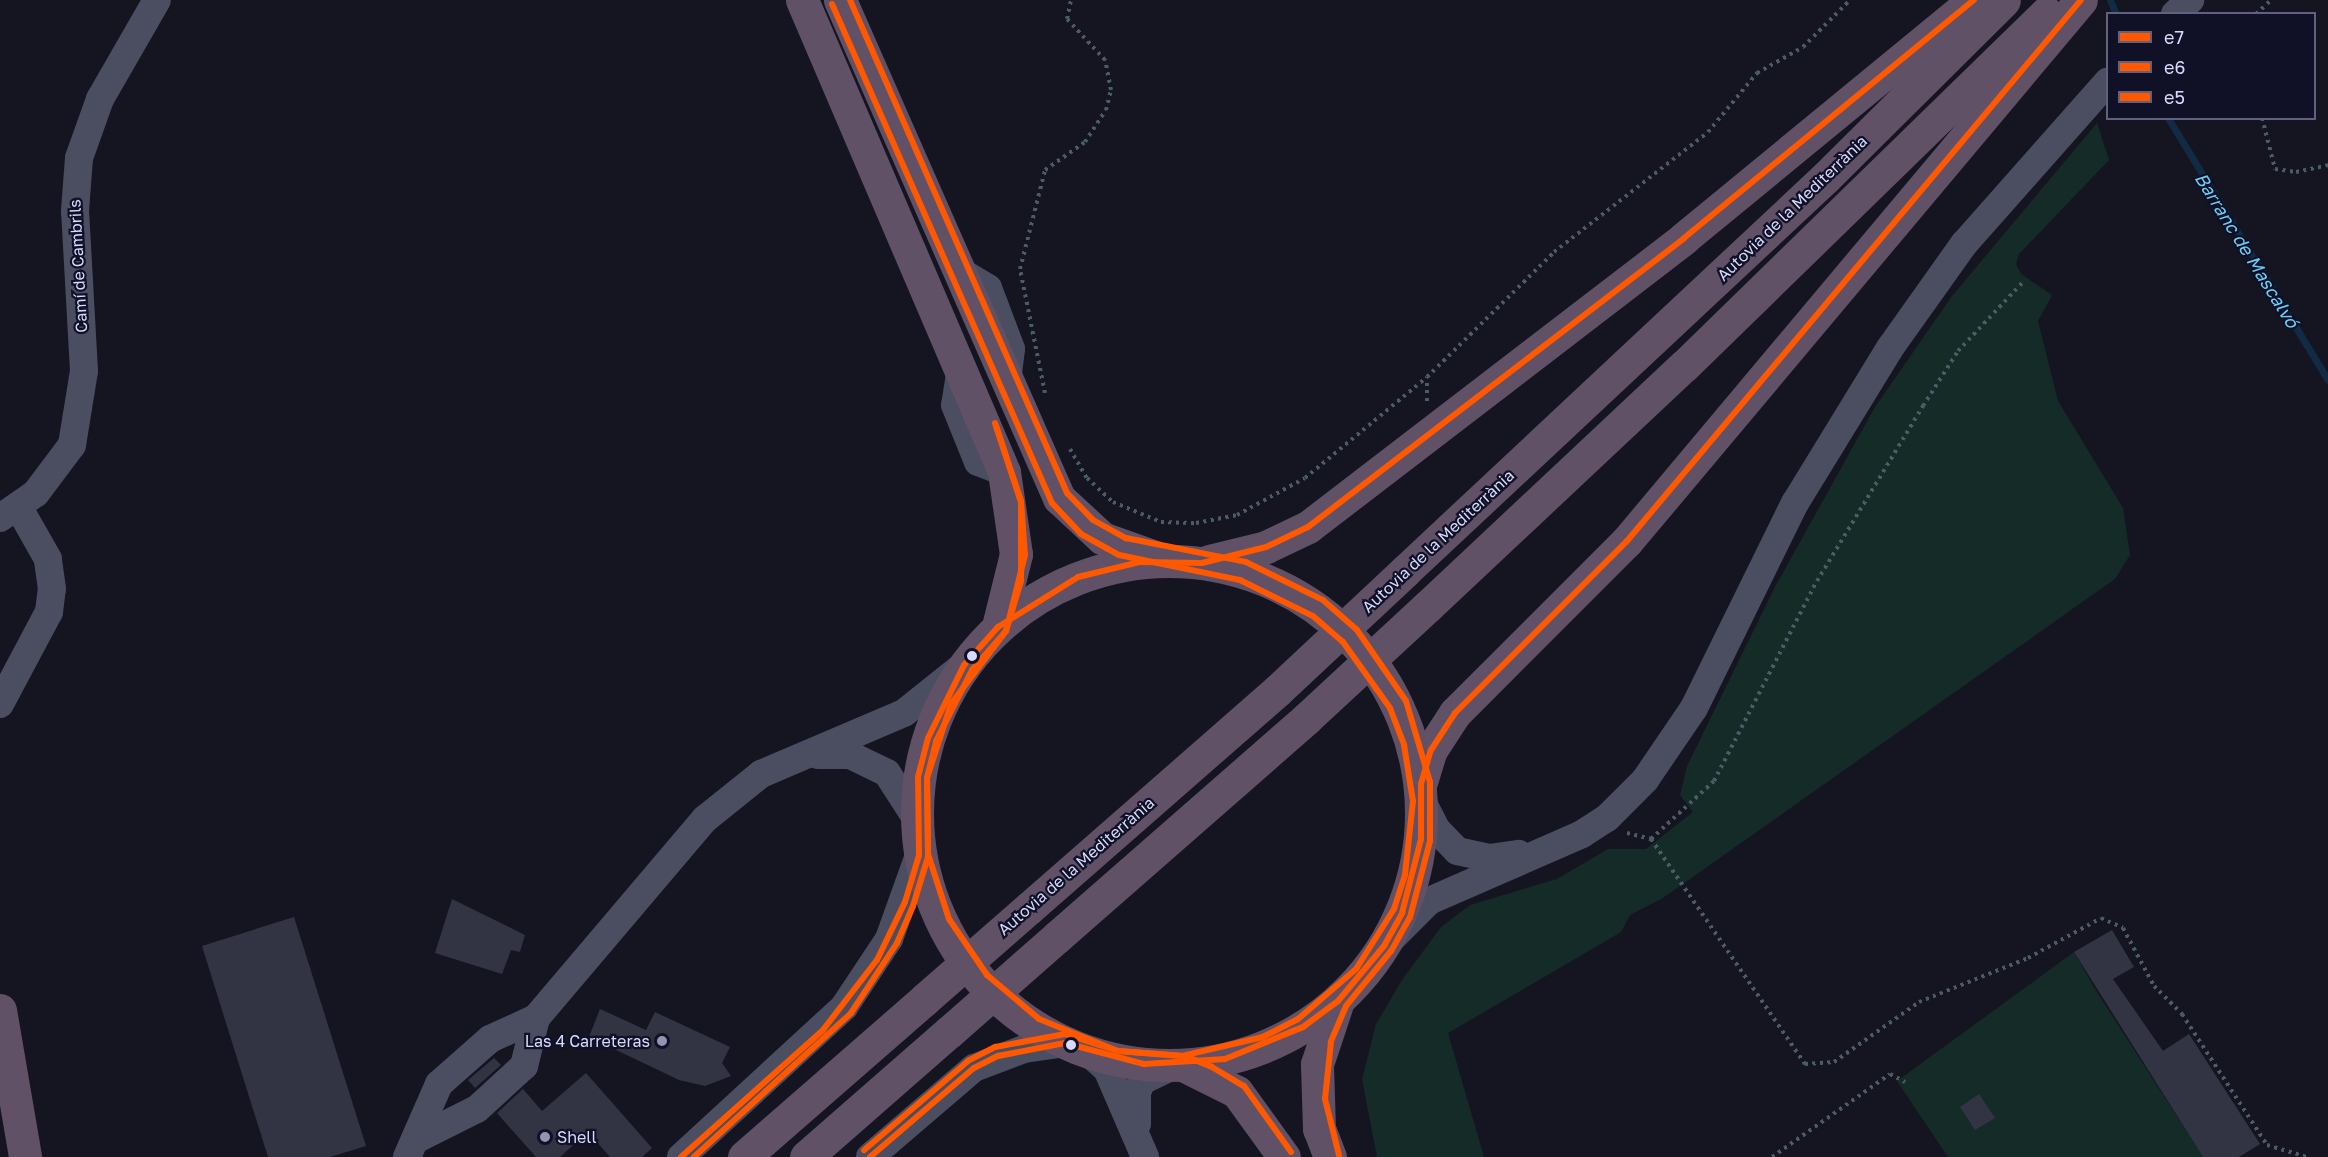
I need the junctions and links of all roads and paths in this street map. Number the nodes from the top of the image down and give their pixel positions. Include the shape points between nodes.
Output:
1 (157, 0) edge
2 (802, 0) edge
3 (840, 0) edge
4 (1071, 0) edge
5 (1850, 0) edge
6 (1974, 0) edge
7 (2004, 0) edge
8 (2271, 0) edge
9 (2065, 6) edge
10 (2258, 12) edge
11 (2106, 83) edge
12 (2263, 120) edge
13 (2328, 165) edge
14 (2024, 281) dead end
15 (1427, 377) junction
16 (1048, 402) dead end
17 (1426, 434) junction
18 (1068, 444) dead end
19 (10, 513) edge
20 (1187, 562) junction
21 (998, 627) junction
22 (964, 665) junction
23 (0, 704) edge
24 (807, 755) junction
25 (1422, 793) junction
26 (916, 818) junction
27 (1607, 818) junction
28 (1651, 839) junction
29 (1553, 850) junction
30 (919, 855) junction
31 (1384, 946) junction
32 (1338, 1001) junction
33 (0, 1010) edge
34 (536, 1018) junction
35 (1077, 1048) junction
36 (1178, 1065) junction
37 (1905, 1082) dead end
38 (411, 1148) edge
39 (1142, 1149) edge
40 (1283, 1154) edge
41 (25, 1157) edge
42 (681, 1157) edge
43 (744, 1157) edge
44 (806, 1157) edge
45 (870, 1157) edge
46 (1329, 1157) edge
47 (1772, 1157) edge
48 (2307, 1157) edge

1 - 19 street, Camí de Cambrils via 100,99 79,159 75,211 84,371 77,426 62,463
2 - 21 highway via 1004,472 1016,554
3 - 20 highway via 1048,478 1072,514 1102,538
4 - 16 path via 1067,19 1105,60 1111,90 1106,110 1085,142 1045,170 1020,269
5 - 15 path via 1803,47 1757,73 1708,132 1554,252
6 - 17 highway via 1684,238
7 - 43 highway, Autovia de la Mediterrània, bridge via 1765,236 1278,690
8 - 10 path
9 - 25 highway via 1627,541 1455,713 1431,750
9 - 44 highway, bridge via 1307,718
11 - 27 street via 1964,244 1890,348 1795,503 1694,708 1645,780
12 - 13 path via 2276,169 2296,172
14 - 28 path via 1958,351 1923,406 1817,581 1714,781
15 - 17 path
15 - 18 path via 1305,478 1237,515 1196,524 1161,522 1113,502 1088,478
17 - 20 highway via 1298,533
19 - 23 street via 48,559 52,589 50,612
20 - 21 highway via 1078,577
20 - 25 highway via 1282,587 1350,636 1398,704
21 - 22 highway
22 - 24 street via 904,713
22 - 26 highway via 928,738
24 - 26 street via 850,755 869,762 900,786
24 - 34 street via 761,774 705,819
25 - 29 street via 1444,841 1471,856
25 - 31 highway via 1414,877
26 - 30 highway
27 - 28 path via 1626,833
27 - 29 street
28 - 48 path via 1805,1064 1834,1062 1859,1039 1919,1002 2028,958 2101,918 2123,928 2154,986 2182,1014 2267,1145
29 - 31 street via 1430,901
30 - 35 highway via 941,922 965,962 1005,1006
30 - 42 street via 889,939 844,1007
31 - 32 highway
32 - 36 highway via 1266,1046
32 - 46 highway via 1317,1064 1319,1129
33 - 41 highway
34 - 38 street via 490,1040 439,1084
34 - 38 street via 524,1066 477,1109
35 - 36 highway
35 - 39 street via 1107,1069
35 - 45 street via 1024,1049 974,1068
36 - 39 street via 1142,1081 1137,1092
36 - 40 highway via 1237,1092
37 - 47 path via 1890,1074

